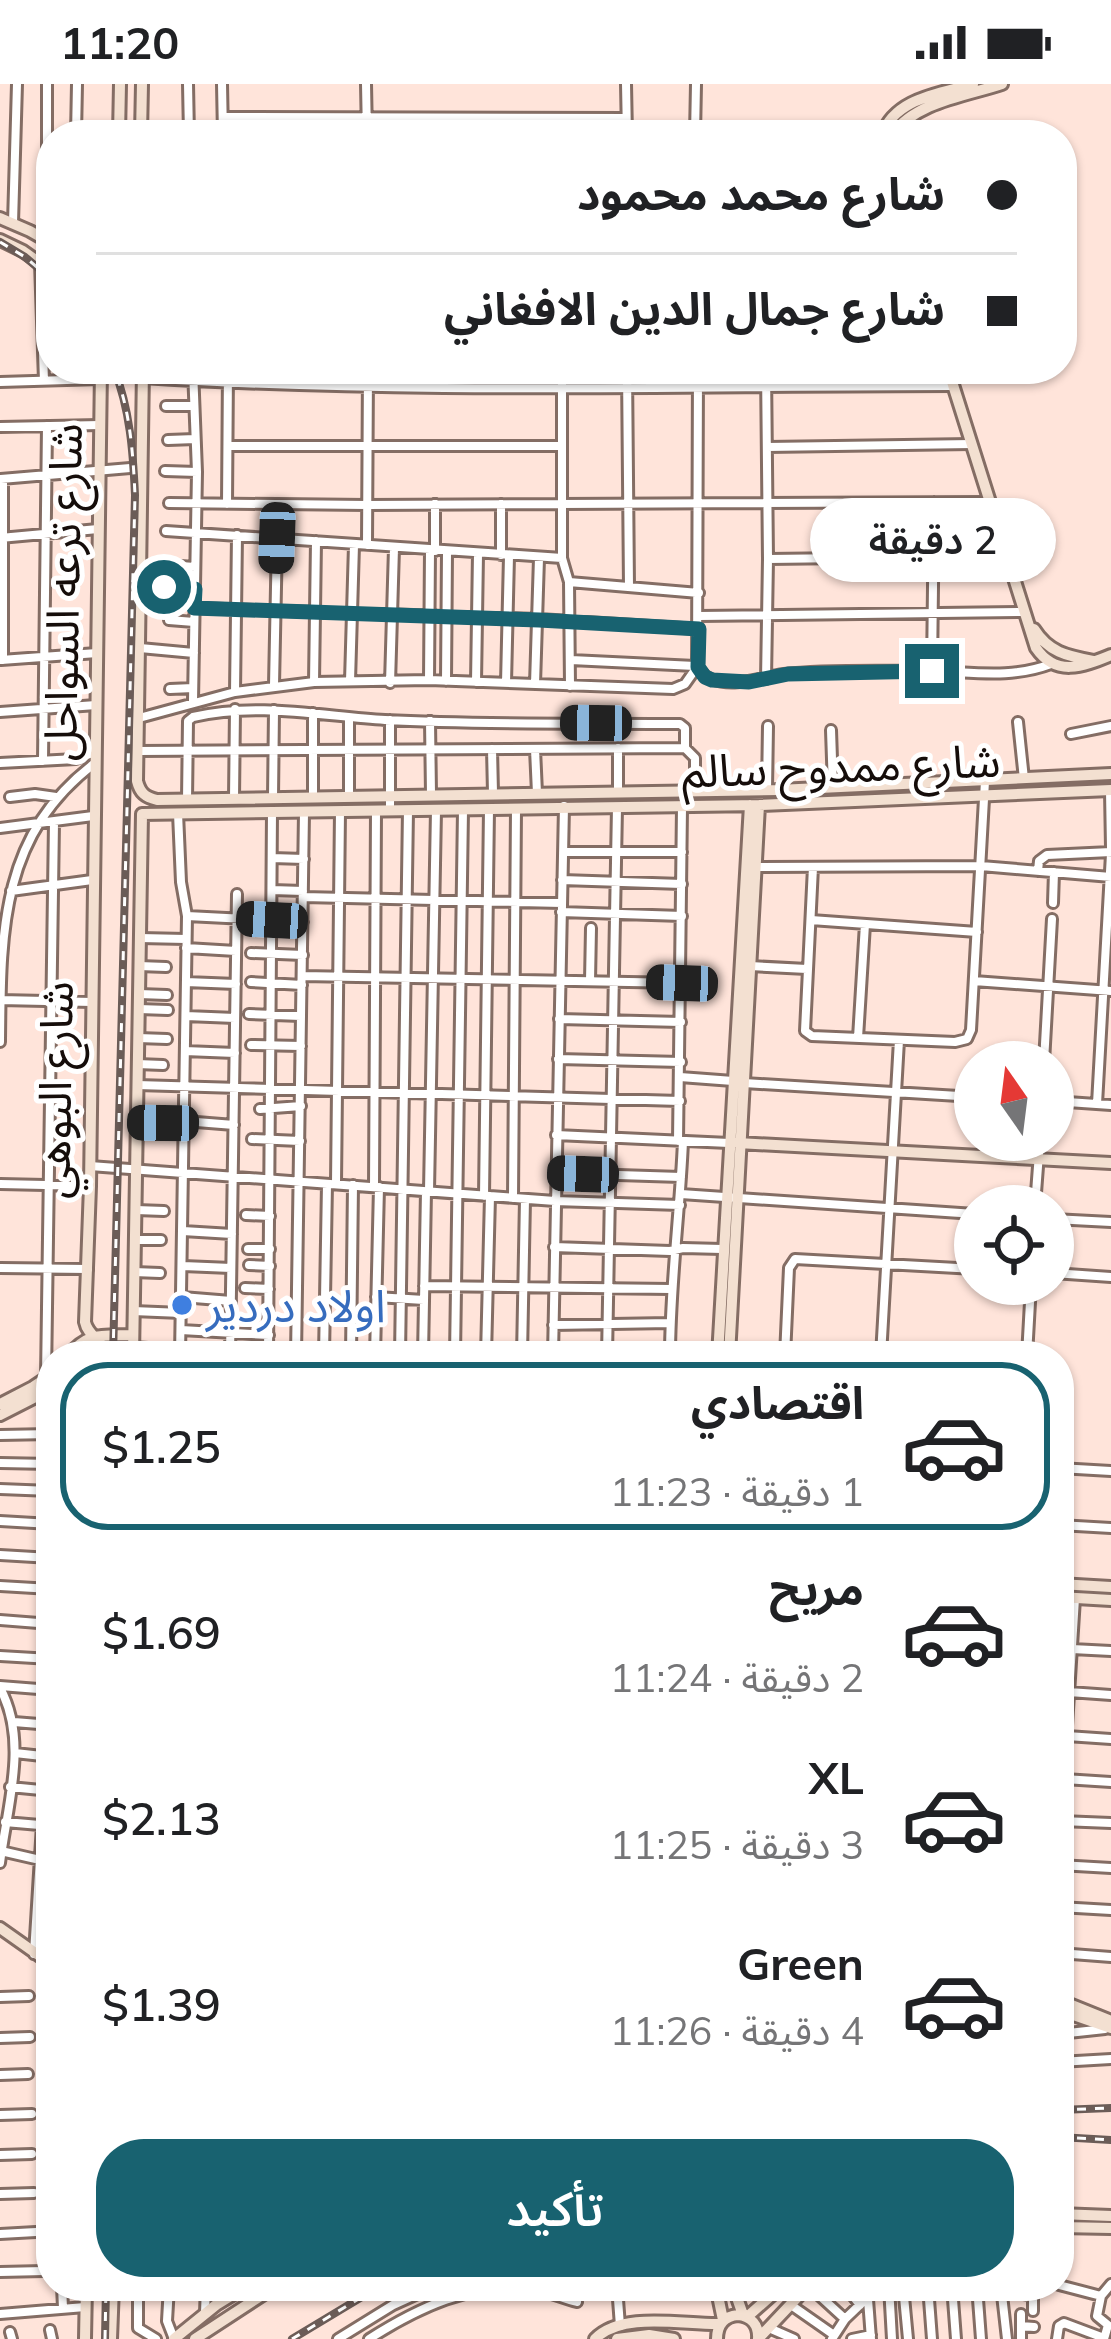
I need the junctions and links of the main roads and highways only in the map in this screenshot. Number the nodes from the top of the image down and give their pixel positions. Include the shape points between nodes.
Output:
1 (120, 84) edge
2 (142, 84) edge
3 (1002, 84) edge
4 (966, 85) edge
5 (119, 120) edge
6 (141, 120) edge
7 (889, 120) edge
8 (904, 120) edge
9 (7, 221) edge
10 (36, 236) edge
11 (0, 239) edge
12 (36, 260) edge
13 (101, 384) edge
14 (143, 384) edge
15 (952, 384) edge
16 (1024, 612) junction
17 (1111, 656) edge
18 (1097, 661) junction
19 (1111, 774) edge
20 (850, 787) junction
21 (1110, 790) edge
22 (157, 800) joint
23 (850, 802) junction
24 (755, 805) junction
25 (142, 814) joint
26 (94, 816) joint
27 (751, 867) junction
28 (738, 1082) junction
29 (735, 1143) junction
30 (1111, 1162) edge
31 (731, 1198) junction
32 (92, 1336) junction
33 (83, 1341) edge
34 (98, 1341) edge
35 (112, 1341) edge
36 (132, 1341) edge
37 (725, 1341) edge
38 (726, 1341) edge
39 (36, 1387) edge
40 (36, 1390) edge
41 (0, 1404) edge
42 (0, 1415) edge
43 (1074, 1584) edge
44 (1111, 1586) edge
45 (1074, 1598) edge
46 (1111, 1600) edge
47 (0, 1928) edge
48 (36, 1954) edge
49 (1074, 2008) edge
50 (1074, 2015) edge
51 (1111, 2026) edge
52 (1074, 2215) edge
53 (1111, 2216) edge
54 (1074, 2227) edge
55 (1111, 2228) edge
56 (85, 2301) edge
57 (112, 2301) edge
58 (218, 2301) edge
59 (252, 2301) edge
60 (718, 2301) edge
61 (740, 2301) edge
62 (764, 2301) edge
63 (795, 2301) edge
64 (745, 2316) junction
65 (722, 2322) junction
66 (626, 2335) edge
67 (85, 2339) edge
68 (111, 2339) edge
69 (174, 2339) edge
70 (195, 2339) edge
71 (595, 2339) edge
72 (674, 2339) edge
73 (717, 2339) edge
74 (758, 2339) edge

1 - 5 main road
2 - 6 main road
3 - 8 main road
4 - 7 main road via 900,108
9 - 10 main road
11 - 12 main road
13 - 26 main road, شارع ترعه السواحل
14 - 22 main road, شارع ترعه السواحل via 138,751 140,791
15 - 16 main road
16 - 18 main road via 1048,647
16 - 18 main road via 1051,664
17 - 18 main road
19 - 20 main road, شارع ممدوح سالم
20 - 22 main road, شارع ممدوح سالم
20 - 23 main road
21 - 23 main road, شارع ممدوح سالم
23 - 24 main road, شارع ممدوح سالم
24 - 25 main road, شارع ممدوح سالم
24 - 27 main road
25 - 36 main road, شارع البوهي
26 - 32 main road, شارع البوهي via 85,1322
27 - 28 main road
27 - 28 main road
28 - 29 main road
29 - 30 main road
29 - 31 main road
31 - 37 main road via 722,1249
31 - 38 main road
32 - 33 main road
32 - 34 main road
32 - 35 main road
39 - 41 main road
40 - 42 main road
43 - 44 main road
45 - 46 main road
47 - 48 main road
49 - 51 main road
50 - 51 main road
52 - 53 main road
54 - 55 main road
56 - 67 main road
57 - 68 main road
58 - 69 main road
59 - 70 main road
60 - 65 main road
61 - 64 main road
62 - 64 main road
63 - 74 main road
64 - 65 main road
64 - 74 main road
65 - 66 main road
65 - 73 main road
66 - 71 main road via 608,2328
66 - 72 main road

